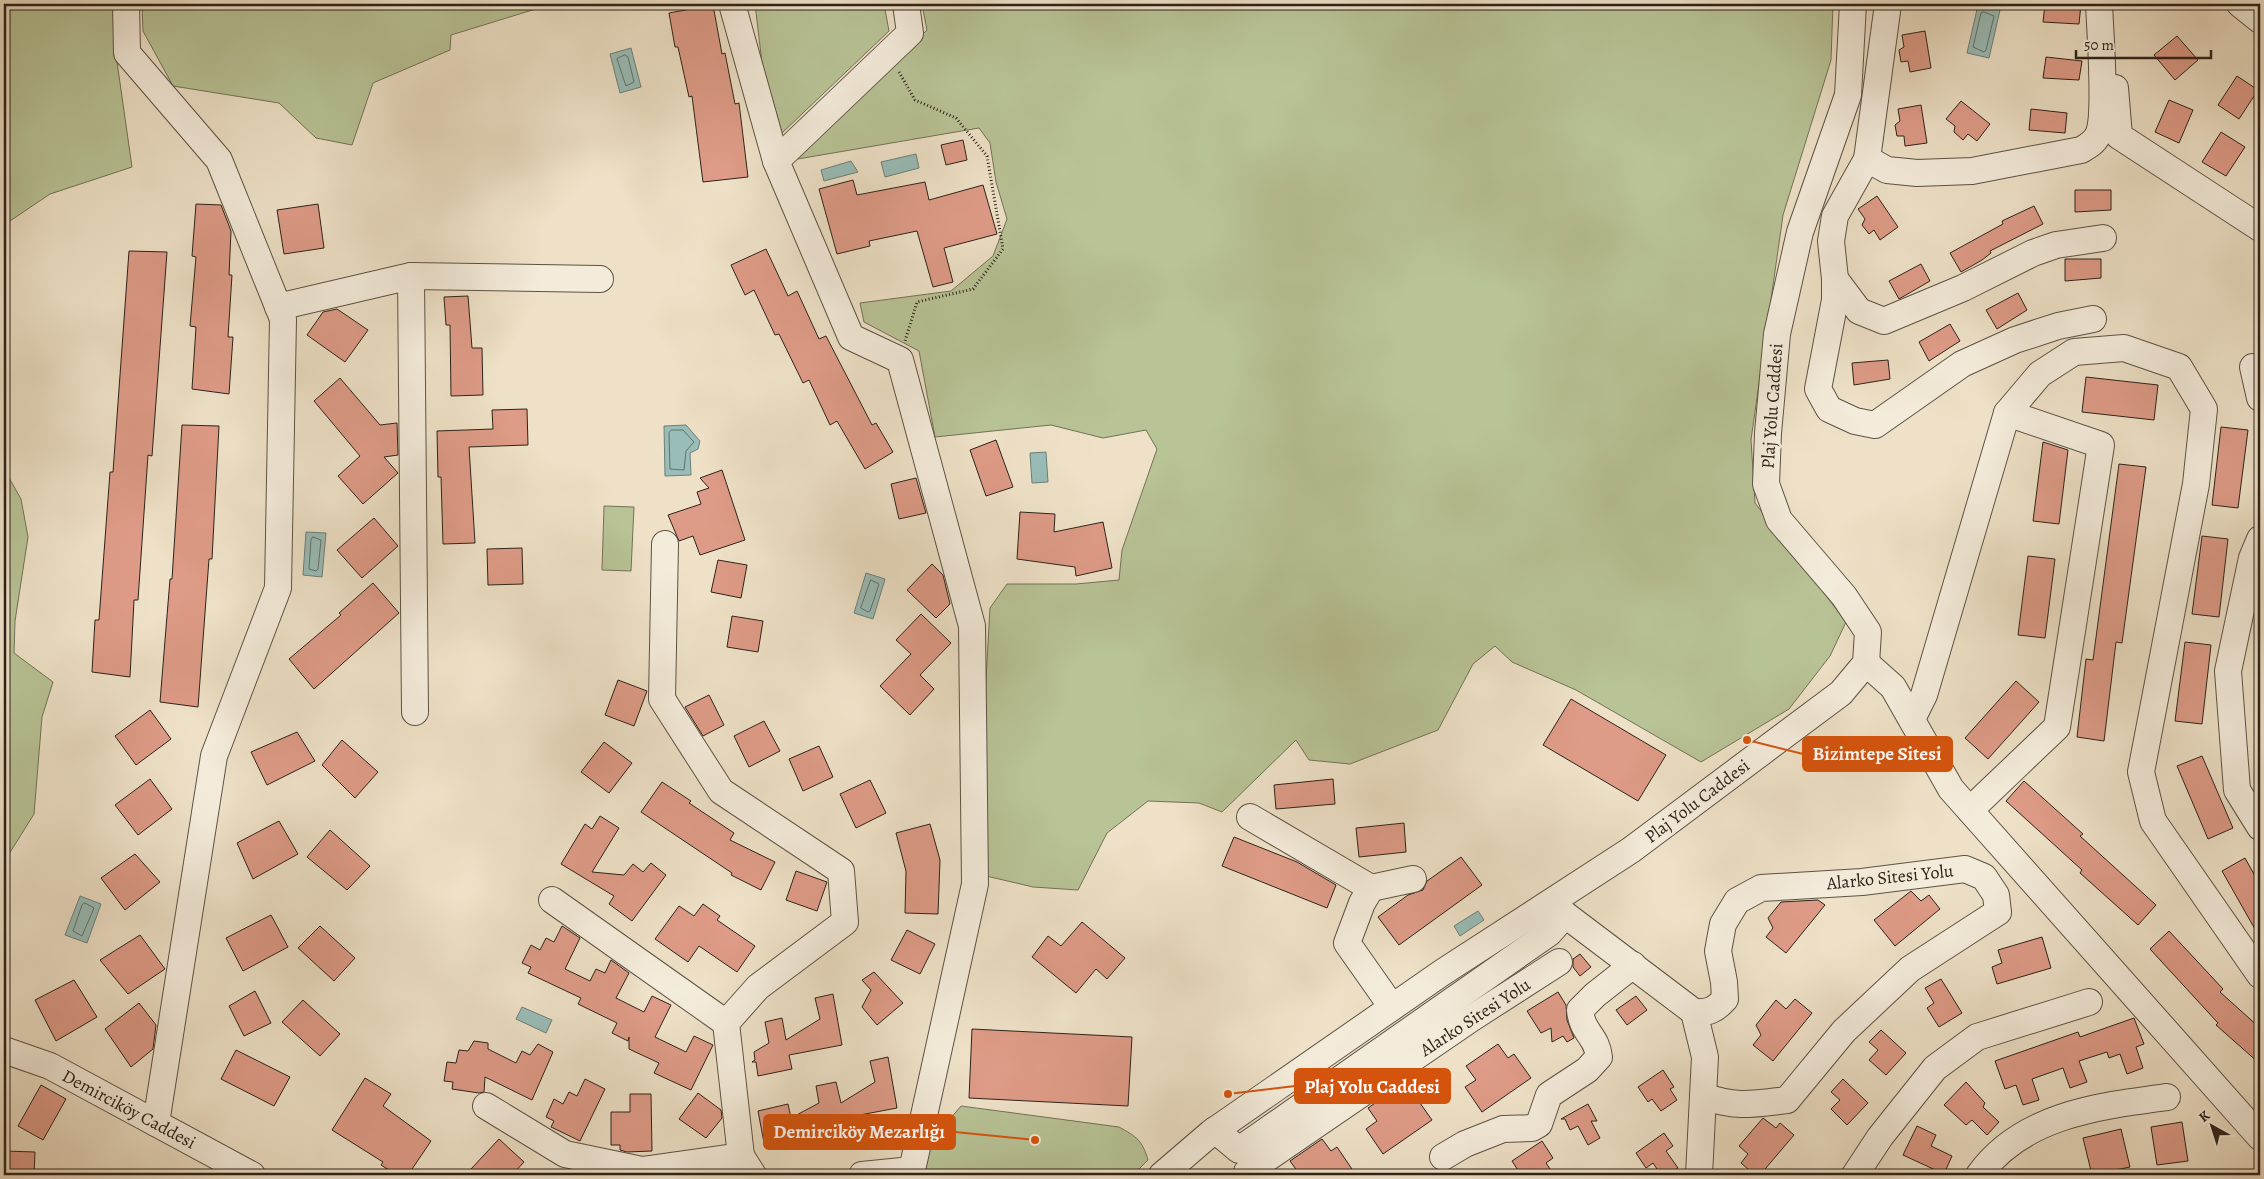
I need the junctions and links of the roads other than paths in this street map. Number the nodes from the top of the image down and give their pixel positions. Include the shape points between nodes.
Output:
1 (126, 4) edge
2 (732, 4) edge
3 (906, 4) edge
4 (1853, 4) edge
5 (1888, 4) edge
6 (2099, 4) edge
7 (2106, 4) edge
8 (2240, 4) edge
9 (2260, 20) edge
10 (1867, 159) junction
11 (776, 161) junction
12 (2260, 228) edge
13 (2103, 238) dead end
14 (411, 276) junction
15 (1835, 279) junction
16 (600, 280) dead end
17 (278, 307) junction
18 (2093, 319) dead end
19 (2253, 367) dead end
20 (2260, 398) edge
21 (2007, 413) junction
22 (2260, 539) edge
23 (665, 544) dead end
24 (1866, 663) junction
25 (415, 712) dead end
26 (1912, 719) junction
27 (1970, 810) junction
28 (1250, 817) dead end
29 (2260, 826) edge
30 (1414, 879) dead end
31 (1372, 888) junction
32 (552, 900) dead end
33 (1558, 909) junction
34 (1559, 962) dead end
35 (1633, 965) junction
36 (2260, 976) edge
37 (2089, 1002) dead end
38 (1392, 1008) junction
39 (1694, 1012) junction
40 (726, 1023) junction
41 (4, 1050) edge
42 (1703, 1096) junction
43 (2167, 1097) dead end
44 (486, 1106) dead end
45 (156, 1123) junction
46 (1215, 1130) junction
47 (2260, 1137) edge
48 (1443, 1157) dead end
49 (747, 1165) edge
50 (912, 1173) edge
51 (252, 1175) edge
52 (862, 1175) edge
53 (1162, 1175) edge
54 (1249, 1175) edge
55 (1698, 1175) edge
56 (1855, 1175) edge
57 (1979, 1175) edge

1 - 17 street via 127,53 219,160
2 - 11 street
3 - 11 street via 910,32
4 - 24 street, Plaj Yolu Caddesi via 1848,95 1800,232 1777,334 1766,484 1779,520 1844,596 1868,632
5 - 10 street
6 - 10 street via 2101,102 2099,134 2092,144 2081,150 1972,171 1917,174 1887,170
7 - 12 street via 2119,136
8 - 9 street
10 - 15 street via 1835,216 1831,241
11 - 50 street via 850,337 900,360 972,626 974,884
13 - 15 street via 2056,246 2033,254 1884,322 1859,312
14 - 16 street
14 - 17 street
14 - 25 street
15 - 18 street via 1835,300 1818,389 1828,409 1855,421 1875,425 1962,364 2015,340
17 - 45 street via 283,319 278,588 214,756
19 - 20 street
21 - 26 street via 1924,695
21 - 27 street via 2101,446 2057,727
21 - 36 street via 2040,374 2074,352 2124,348 2179,367 2204,409 2196,484 2141,772 2153,821
22 - 29 street via 2252,558 2228,671 2237,790
23 - 40 street via 662,698 721,791 841,871 845,922 758,987
24 - 26 street via 1893,687
24 - 33 street, Plaj Yolu Caddesi via 1841,693 1631,850
26 - 27 street via 1951,789
27 - 47 street
28 - 31 street
30 - 31 street
31 - 38 street via 1362,903 1348,943
32 - 40 street
33 - 35 street
33 - 38 street, Plaj Yolu Caddesi via 1443,972
33 - 46 street via 1549,933 1239,1150
34 - 54 street, Alarko Sitesi Yolu via 1255,1166 1247,1172
35 - 39 street
35 - 48 street via 1580,1010 1581,1023 1598,1046 1599,1056 1587,1070 1549,1095 1539,1124 1532,1128 1503,1129
37 - 56 street via 1978,1037 1935,1068 1880,1137
38 - 46 street, Plaj Yolu Caddesi
39 - 42 street via 1705,1057
39 - 42 street, Alarko Sitesi Yolu via 1716,1009 1725,999 1718,951 1723,924 1737,901 1761,888 1862,882 1965,868 1984,877 1996,894 1998,912 1910,969 1844,1031 1787,1100 1725,1104
40 - 49 street
41 - 45 street, Demirciköy Caddesi via 50,1066
42 - 55 street
43 - 57 street via 2112,1104 2060,1117 2024,1133 1987,1163
44 - 49 street via 565,1154 642,1170
45 - 51 street, Demirciköy Caddesi
46 - 53 street, Plaj Yolu Caddesi
50 - 52 street

